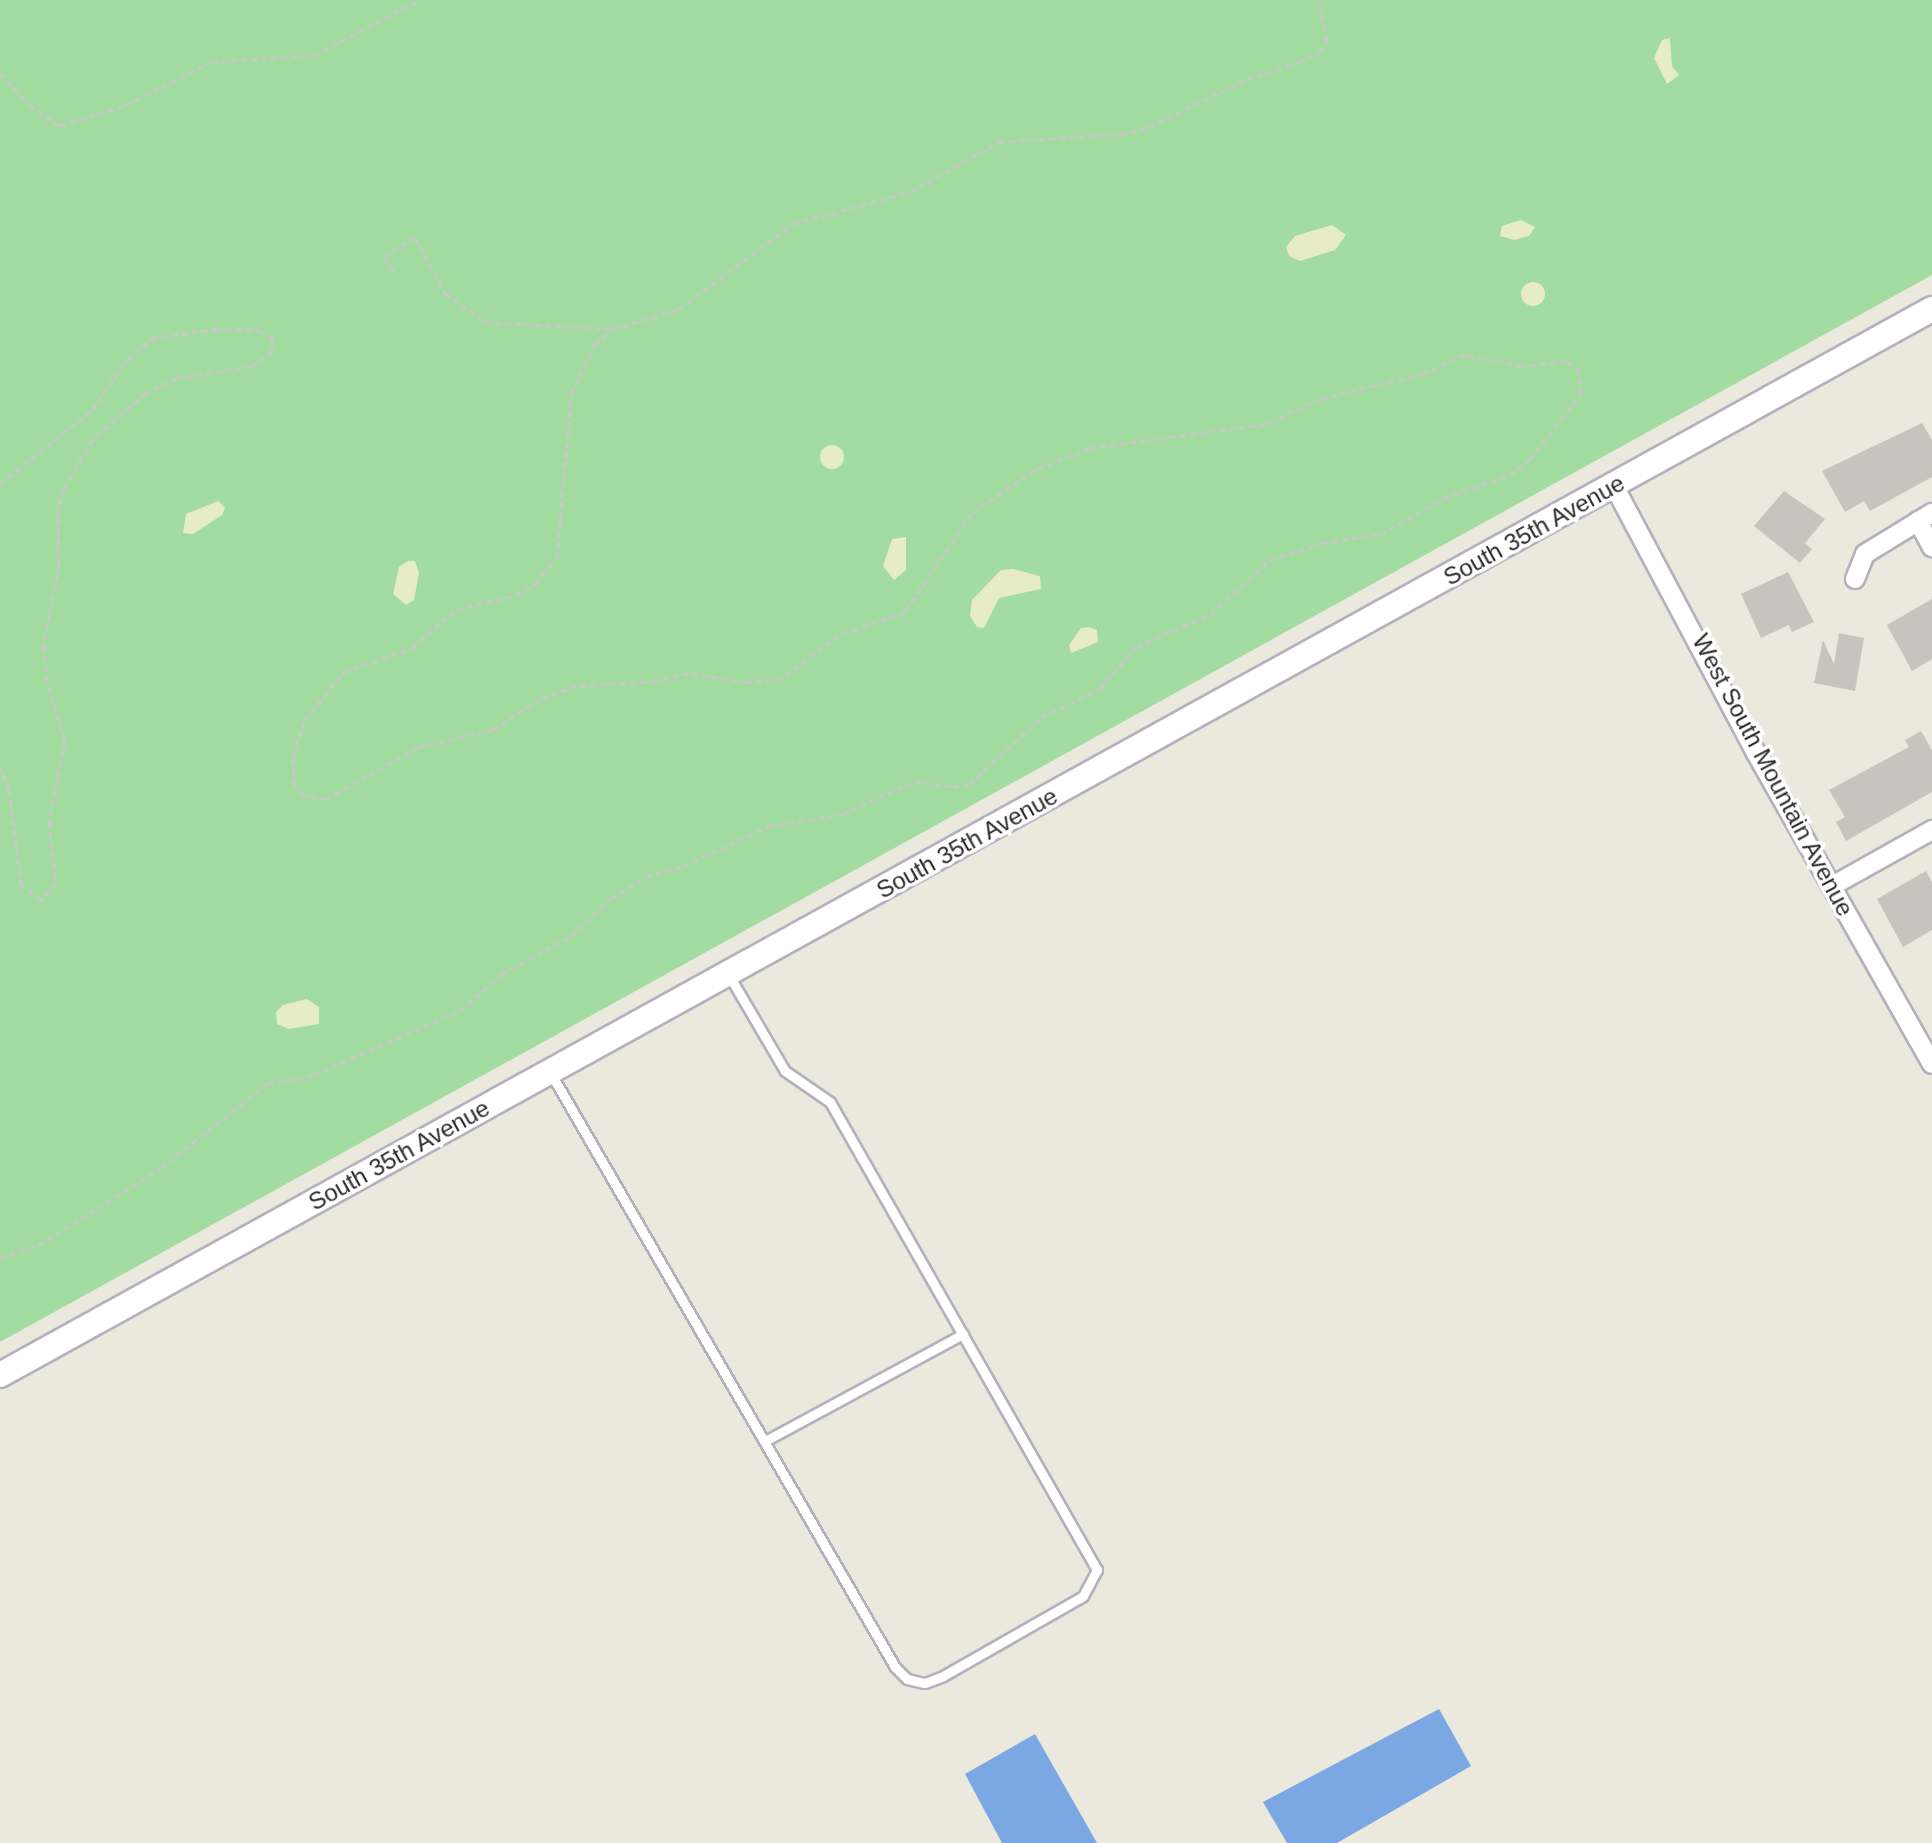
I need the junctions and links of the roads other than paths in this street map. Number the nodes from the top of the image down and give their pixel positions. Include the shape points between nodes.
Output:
1 (1932, 309) edge
2 (1614, 486) junction
3 (1925, 517) edge
4 (1932, 547) edge
5 (1855, 579) dead end
6 (1932, 830) edge
7 (1832, 886) junction
8 (728, 974) junction
9 (1932, 1064) edge
10 (550, 1072) junction
11 (963, 1334) junction
12 (0, 1375) edge
13 (765, 1441) junction

1 - 2 main road, South 35th Avenue
2 - 7 street, West South Mountain Avenue
2 - 8 main road, South 35th Avenue
3 - 4 street
3 - 5 street via 1865,554
6 - 7 street
7 - 9 street, West South Mountain Avenue
8 - 10 main road, South 35th Avenue
8 - 11 lane via 785,1071 830,1102
10 - 12 main road, South 35th Avenue
10 - 13 lane
11 - 13 lane
11 - 13 lane via 1097,1570 1083,1596 943,1676 925,1683 907,1679 895,1667

